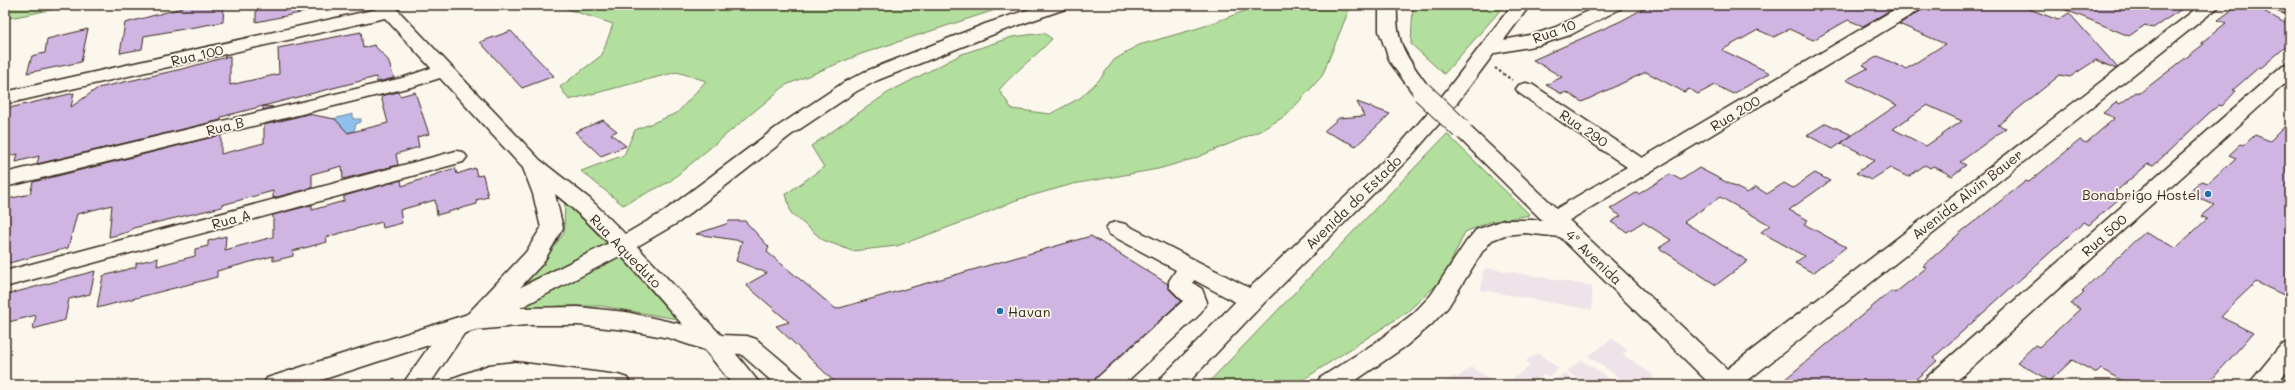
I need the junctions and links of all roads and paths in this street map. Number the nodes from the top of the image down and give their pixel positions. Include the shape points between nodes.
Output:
1 (1059, 5) edge
2 (1388, 5) edge
3 (1521, 5) edge
4 (1614, 5) edge
5 (1915, 5) edge
6 (2212, 5) edge
7 (2280, 5) edge
8 (386, 9) edge
9 (2290, 10) edge
10 (1490, 48) junction
11 (2290, 69) edge
12 (444, 70) junction
13 (1526, 89) joint
14 (5, 98) edge
15 (456, 157) dead end
16 (532, 165) junction
17 (1643, 168) junction
18 (5, 180) edge
19 (1561, 225) junction
20 (1117, 229) dead end
21 (623, 245) junction
22 (1190, 268) junction
23 (5, 279) edge
24 (1252, 300) junction
25 (465, 324) junction
26 (714, 344) junction
27 (2290, 351) edge
28 (276, 385) edge
29 (415, 385) edge
30 (462, 385) edge
31 (618, 385) edge
32 (748, 385) edge
33 (793, 385) edge
34 (1106, 385) edge
35 (1170, 385) edge
36 (1329, 385) edge
37 (1726, 385) edge
38 (1935, 385) edge
39 (2261, 385) edge

1 - 21 street via 950,44 850,87 784,131 671,217
2 - 19 street, 4ª Avenida, bridge via 1386,20 1389,42 1398,61 1422,92
3 - 10 street, Avenida do Estado
4 - 10 street, Rua 10 via 1563,31 1539,39
5 - 17 street, Rua 200
6 - 37 street, Avenida Alvin Bauer via 1954,204
7 - 9 street
8 - 12 street, Rua Aqueduto
8 - 14 street, Rua 100
10 - 13 path via 1496,69
10 - 24 street, Avenida do Estado via 1404,152
11 - 38 street, Rua 500
12 - 16 street, Rua Aqueduto
12 - 18 street, Rua B via 408,82
13 - 17 street, Rua 290
15 - 23 street, Rua A
16 - 21 street, Rua Aqueduto via 582,204
16 - 25 street, Rua Aqueduto via 544,194 552,228 535,257
17 - 19 street, Rua 200
19 - 36 street via 1512,226 1482,236 1448,291 1434,308 1416,325
19 - 37 street, 4ª Avenida
20 - 22 street
21 - 25 street
21 - 26 street, Rua Aqueduto
22 - 24 street
22 - 34 street via 1181,281 1181,287 1193,295 1195,302 1190,309
24 - 35 street, Avenida do Estado
25 - 26 street via 527,316 578,316 612,319 671,330
25 - 28 street
25 - 29 street, Rua Aqueduto
26 - 32 street, Rua Aqueduto
26 - 33 street via 747,345
27 - 39 street
30 - 31 street via 489,375 515,372

